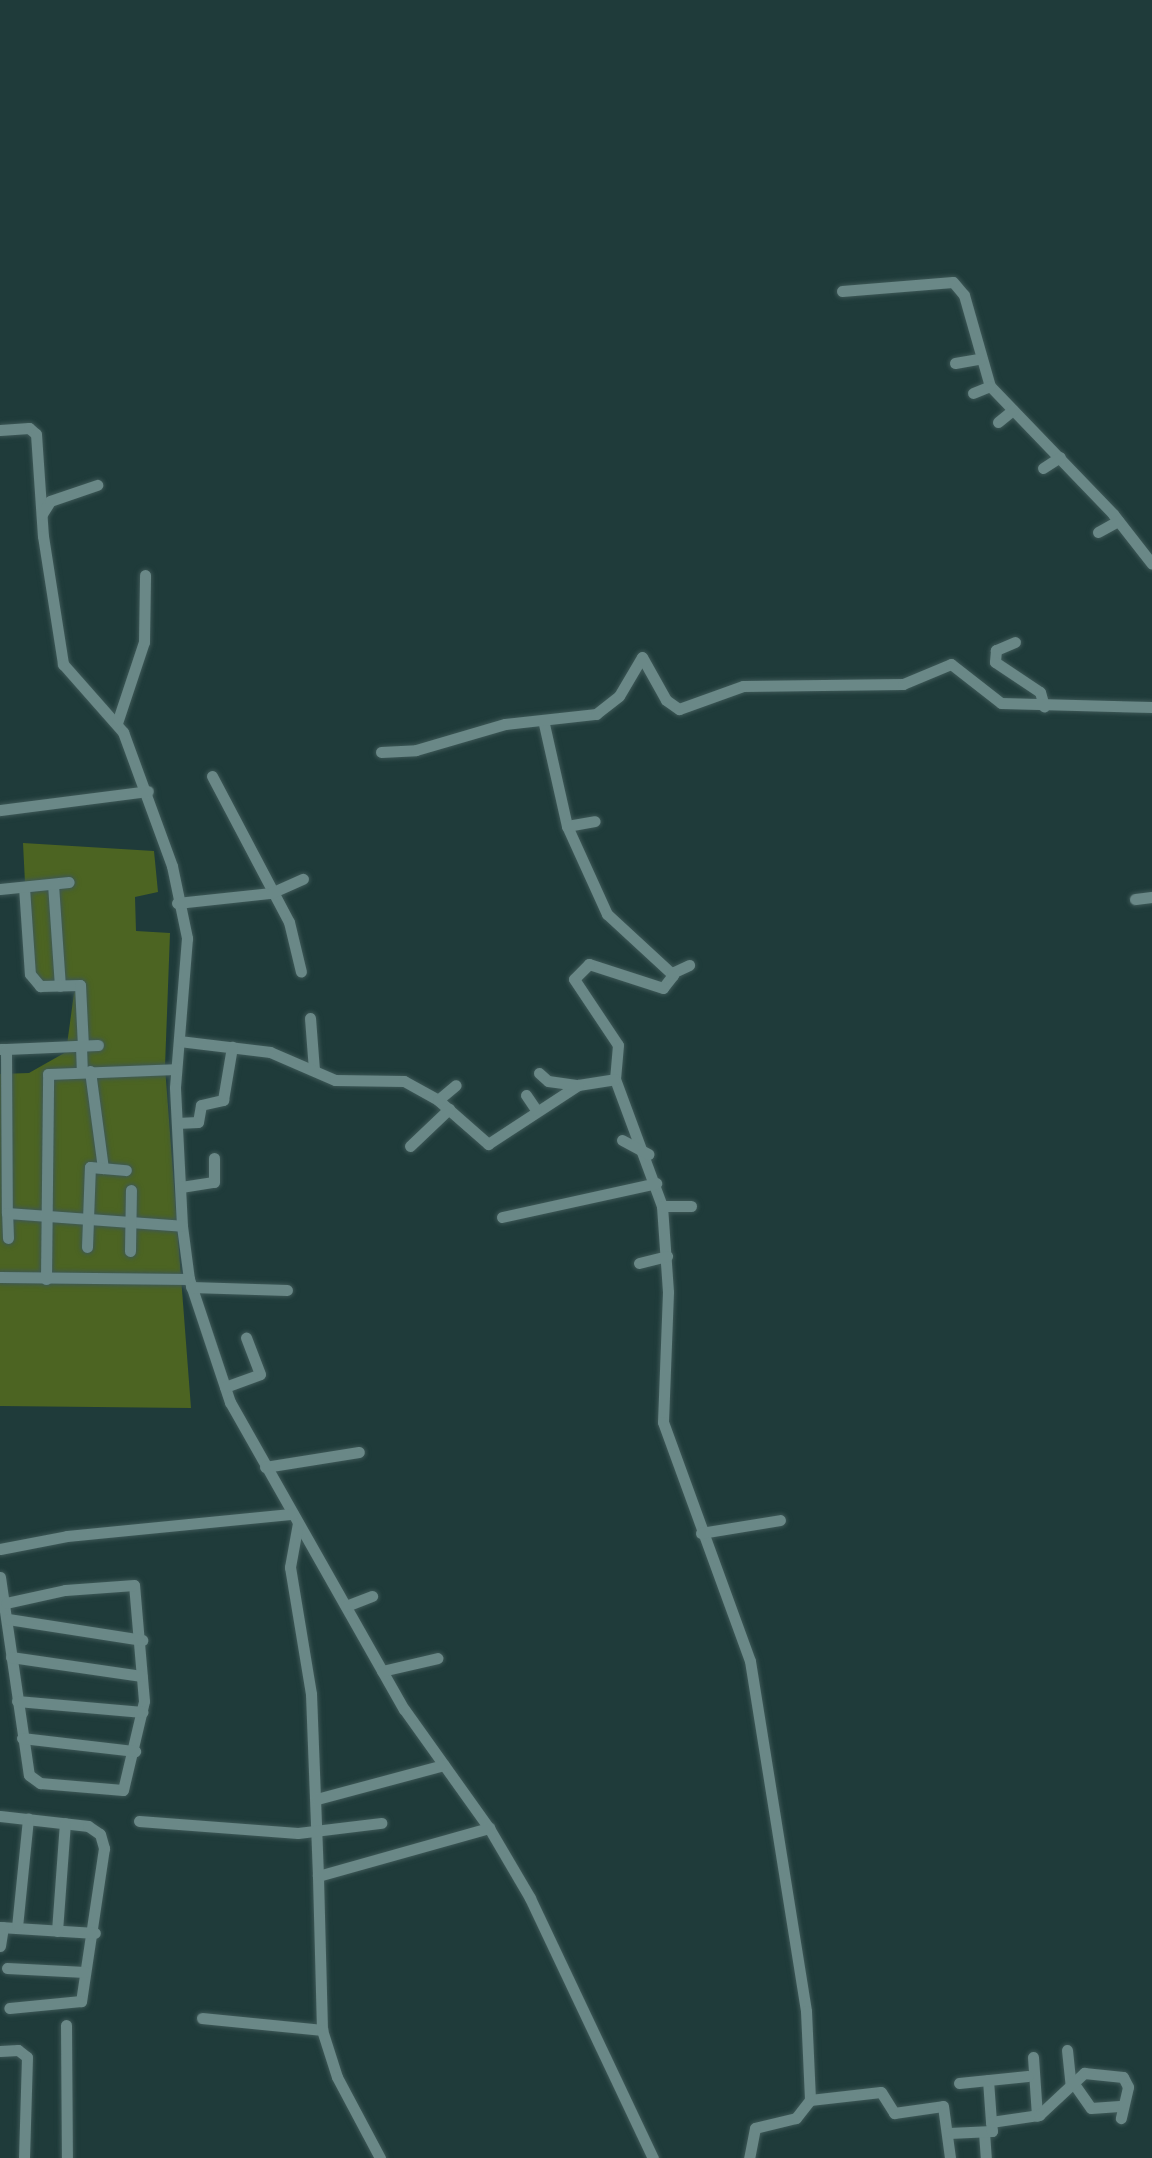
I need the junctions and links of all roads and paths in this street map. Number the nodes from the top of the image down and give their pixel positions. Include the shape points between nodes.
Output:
1 (842, 291) dead end
2 (982, 358) junction
3 (955, 363) dead end
4 (990, 386) junction
5 (973, 393) dead end
6 (1013, 410) junction
7 (998, 422) dead end
8 (0, 430) edge
9 (1060, 457) junction
10 (1043, 468) dead end
11 (97, 485) dead end
12 (42, 515) junction
13 (1118, 521) junction
14 (1098, 532) dead end
15 (1152, 564) edge
16 (145, 575) dead end
17 (1015, 642) dead end
18 (1044, 706) junction
19 (1152, 707) edge
20 (117, 723) junction
21 (544, 724) junction
22 (381, 752) dead end
23 (212, 776) dead end
24 (148, 791) junction
25 (0, 810) edge
26 (595, 821) dead end
27 (567, 826) junction
28 (303, 879) dead end
29 (69, 882) dead end
30 (53, 884) junction
31 (24, 887) junction
32 (0, 889) edge
33 (271, 893) junction
34 (1152, 897) edge
35 (1135, 899) dead end
36 (177, 903) junction
37 (689, 965) dead end
38 (301, 972) dead end
39 (672, 973) junction
40 (60, 986) junction
41 (310, 1018) dead end
42 (179, 1041) junction
43 (98, 1045) dead end
44 (82, 1046) junction
45 (232, 1047) junction
46 (3, 1049) edge
47 (176, 1069) junction
48 (314, 1070) junction
49 (86, 1071) junction
50 (539, 1073) dead end
51 (615, 1079) junction
52 (456, 1085) dead end
53 (578, 1085) junction
54 (526, 1095) dead end
55 (438, 1100) junction
56 (449, 1109) junction
57 (536, 1110) junction
58 (177, 1123) junction
59 (622, 1140) dead end
60 (410, 1146) dead end
61 (648, 1155) junction
62 (5, 1156) edge
63 (214, 1158) dead end
64 (103, 1168) junction
65 (126, 1170) dead end
66 (656, 1183) junction
67 (181, 1187) junction
68 (131, 1190) dead end
69 (662, 1206) junction
70 (691, 1206) dead end
71 (7, 1213) junction
72 (47, 1214) junction
73 (502, 1217) dead end
74 (89, 1218) junction
75 (131, 1222) junction
76 (182, 1226) junction
77 (8, 1238) dead end
78 (87, 1247) dead end
79 (130, 1251) dead end
80 (667, 1256) junction
81 (639, 1263) dead end
82 (0, 1277) edge
83 (46, 1279) junction
84 (190, 1283) junction
85 (287, 1290) dead end
86 (246, 1338) dead end
87 (225, 1387) junction
88 (359, 1452) dead end
89 (265, 1467) junction
90 (296, 1519) junction
91 (780, 1520) dead end
92 (701, 1533) junction
93 (0, 1549) edge
94 (0, 1577) edge
95 (372, 1596) dead end
96 (6, 1603) junction
97 (346, 1606) junction
98 (8, 1619) junction
99 (142, 1640) junction
100 (11, 1657) junction
101 (438, 1658) dead end
102 (382, 1671) junction
103 (142, 1676) junction
104 (17, 1701) junction
105 (143, 1712) junction
106 (22, 1738) junction
107 (135, 1751) junction
108 (444, 1765) junction
109 (317, 1799) junction
110 (0, 1816) edge
111 (28, 1819) junction
112 (139, 1821) dead end
113 (65, 1823) junction
114 (381, 1823) dead end
115 (489, 1828) junction
116 (317, 1833) junction
117 (318, 1876) junction
118 (2, 1927) edge
119 (17, 1927) junction
120 (57, 1931) junction
121 (95, 1933) junction
122 (0, 1946) edge
123 (7, 1968) dead end
124 (85, 1972) junction
125 (9, 2008) dead end
126 (202, 2018) dead end
127 (66, 2025) dead end
128 (322, 2030) junction
129 (1067, 2050) dead end
130 (0, 2051) edge
131 (1033, 2057) dead end
132 (1028, 2076) dead end
133 (988, 2080) junction
134 (959, 2083) dead end
135 (1073, 2085) junction
136 (810, 2100) junction
137 (1037, 2116) junction
138 (987, 2127) junction
139 (949, 2133) junction
140 (24, 2158) edge
141 (67, 2158) edge
142 (380, 2158) edge
143 (653, 2158) edge
144 (749, 2158) edge
145 (950, 2158) edge
146 (986, 2158) edge

1 - 2 street via 944,280 964,295
2 - 3 street
2 - 4 street
4 - 5 street
4 - 6 street
6 - 7 street
6 - 9 street
8 - 12 street via 29,428 36,434
9 - 10 street
9 - 13 street
11 - 12 street via 50,501
12 - 20 street via 63,664
13 - 14 street
13 - 15 street
16 - 20 street via 144,642
17 - 18 street via 996,650 995,662 1040,692
18 - 19 street
18 - 21 street via 1001,703 951,664 903,684 743,686 679,709 666,700 642,657 608,708
20 - 24 street
21 - 22 street via 505,724 416,750
21 - 27 street
23 - 33 street
24 - 25 street
24 - 36 street
26 - 27 street
27 - 39 street via 607,914
28 - 33 street
29 - 30 street
30 - 31 street
30 - 40 street
31 - 32 street
31 - 40 street via 30,974 40,986
33 - 36 street
33 - 38 street via 289,922
34 - 35 street
36 - 42 street via 187,938
37 - 39 street
39 - 51 street via 672,984 663,988 598,964 576,973 574,985 618,1045
40 - 44 street via 80,985
41 - 48 street
42 - 45 street
42 - 47 street
43 - 44 street
44 - 46 street
44 - 49 street
45 - 48 street via 270,1052
45 - 58 street via 223,1100 201,1105 198,1122
46 - 62 street
47 - 49 street
47 - 58 street
48 - 55 street via 335,1080 404,1081
49 - 64 street
49 - 72 street via 48,1074
50 - 53 street via 548,1081
51 - 53 street
51 - 61 street
52 - 55 street
53 - 57 street
54 - 57 street
55 - 56 street
56 - 57 street via 488,1144
56 - 60 street
58 - 67 street
59 - 61 street
61 - 66 street
62 - 71 street
63 - 67 street via 214,1182
64 - 65 street
64 - 74 street via 90,1167
66 - 69 street
66 - 73 street
67 - 76 street
68 - 75 street
69 - 70 street
69 - 80 street
71 - 72 street
71 - 77 street
72 - 74 street
72 - 83 street
74 - 75 street
74 - 78 street
75 - 76 street
75 - 79 street
76 - 84 street
80 - 81 street
80 - 92 street via 663,1422
82 - 83 street
83 - 84 street
84 - 85 street
84 - 87 street
86 - 87 street via 260,1374
87 - 89 street
88 - 89 street
89 - 90 street
90 - 93 street via 67,1536
90 - 97 street
90 - 109 street via 290,1567 307,1654
91 - 92 street
92 - 136 street via 750,1661 806,2011
94 - 96 street
95 - 97 street
96 - 98 street
96 - 99 street via 129,1583 136,1589
97 - 102 street
98 - 99 street
98 - 100 street
99 - 103 street
100 - 103 street
100 - 104 street
101 - 102 street
102 - 108 street
103 - 105 street
104 - 105 street
104 - 106 street
105 - 107 street
106 - 107 street
106 - 107 street via 29,1775 40,1783 123,1790
108 - 109 street
108 - 115 street
109 - 116 street
110 - 111 street
111 - 113 street
111 - 119 street
112 - 116 street
113 - 120 street
113 - 121 street via 94,1828 103,1841
114 - 116 street
115 - 117 street
115 - 143 street via 530,1898
116 - 117 street
117 - 128 street
118 - 119 street
118 - 122 street
119 - 120 street
120 - 121 street
121 - 124 street
123 - 124 street
124 - 125 street via 77,2004
126 - 128 street
127 - 141 street
128 - 142 street via 337,2077
129 - 135 street
130 - 140 street via 22,2051 27,2057
131 - 137 street
132 - 133 street
133 - 134 street
133 - 138 street
135 - 135 street via 1084,2073 1123,2077 1122,2112 1091,2108
135 - 137 street
136 - 139 street via 881,2092 894,2113 943,2106
136 - 144 street via 796,2118 755,2128
137 - 138 street
138 - 139 street
138 - 146 street
139 - 145 street

